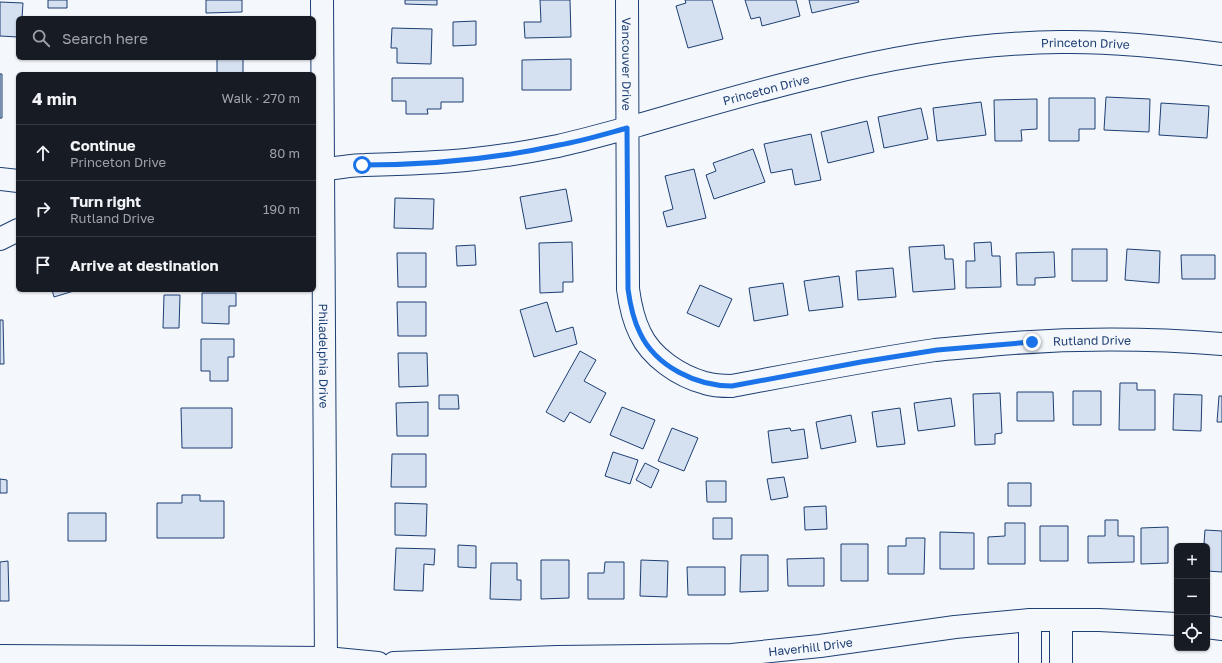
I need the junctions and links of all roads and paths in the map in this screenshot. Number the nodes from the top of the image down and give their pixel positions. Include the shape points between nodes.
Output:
1 (322, 0) edge
2 (627, 0) edge
3 (1222, 54) edge
4 (627, 128) junction
5 (319, 170) edge
6 (0, 179) edge
7 (16, 181) edge
8 (16, 231) edge
9 (0, 239) edge
10 (1222, 344) edge
11 (1030, 620) junction
12 (1061, 620) junction
13 (1174, 624) edge
14 (1210, 627) edge
15 (1222, 629) edge
16 (0, 656) edge
17 (704, 659) edge
18 (326, 661) edge
19 (378, 663) edge
20 (394, 663) edge
21 (1030, 663) edge
22 (1061, 663) edge

1 - 5 street, Philadelphia Drive
2 - 4 street, Vancouver Drive
3 - 4 street, Princeton Drive via 1113,43 1062,42 960,48 818,75
4 - 5 street, Princeton Drive via 513,154 466,160 362,165
4 - 10 street, Rutland Drive via 628,289 631,310 640,334 654,354 689,378 718,386 732,386 937,350 1032,342 1096,339
5 - 18 street, Philadelphia Drive
6 - 7 street
8 - 9 street
11 - 12 street, Haverhill Drive
11 - 17 street, Haverhill Drive
11 - 21 street
12 - 13 street, Haverhill Drive
12 - 22 street
14 - 15 street
16 - 18 street
17 - 20 street, Haverhill Drive via 557,657
18 - 19 street

